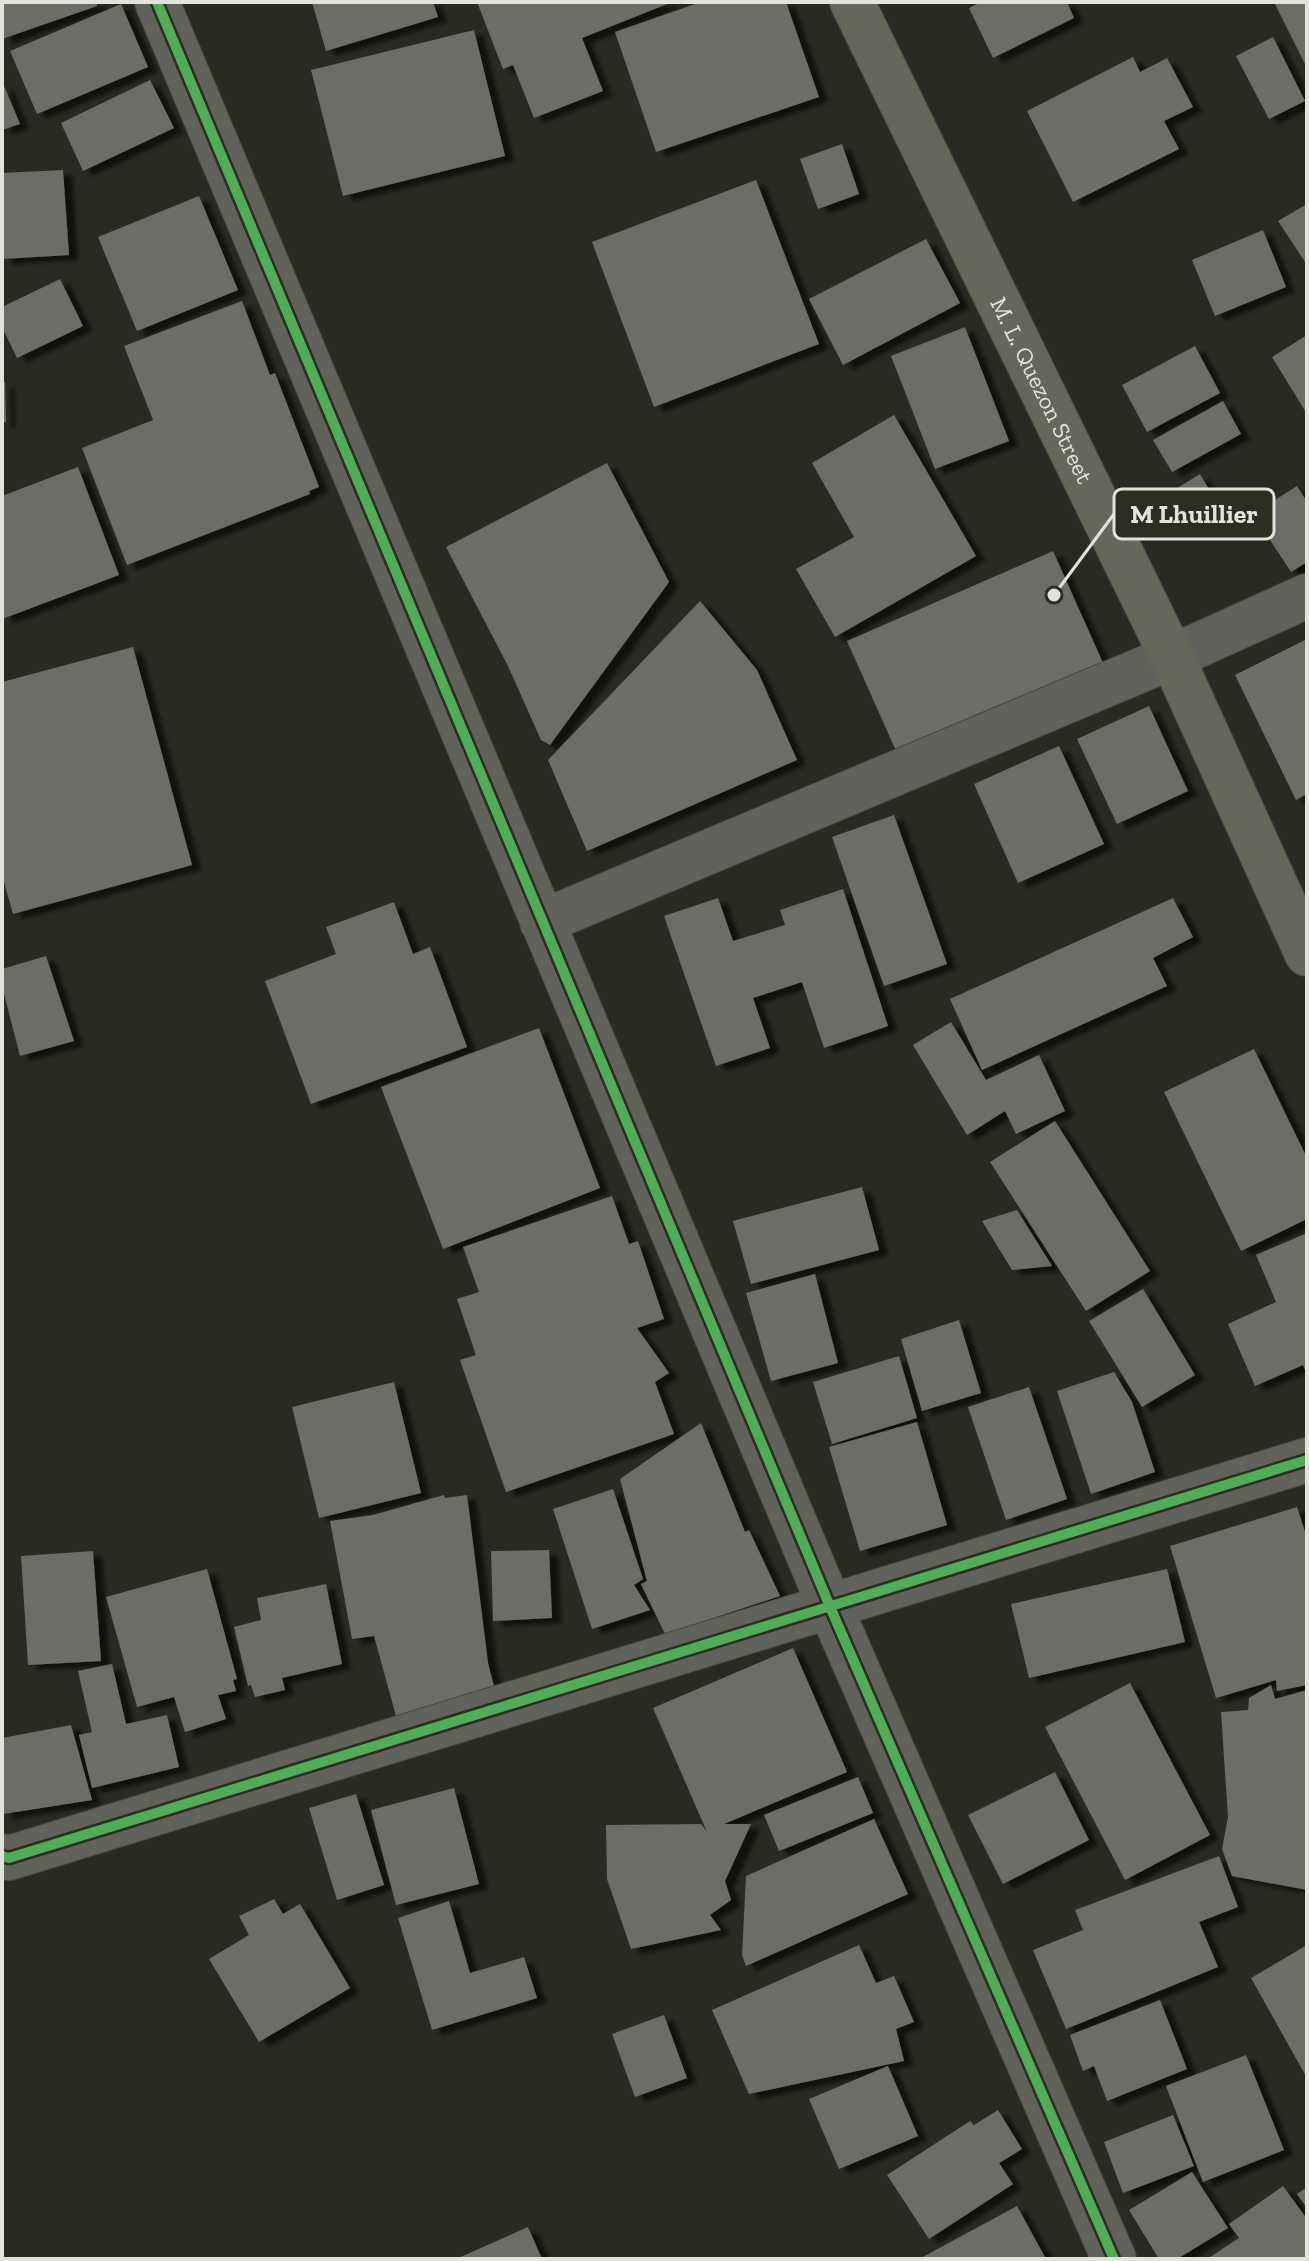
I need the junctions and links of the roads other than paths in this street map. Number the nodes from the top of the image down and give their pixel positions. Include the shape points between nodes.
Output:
1 (157, 2) edge
2 (852, 2) edge
3 (1307, 596) edge
4 (1172, 657) junction
5 (542, 922) junction
6 (1307, 954) edge
7 (1307, 1460) edge
8 (831, 1609) junction
9 (2, 1856) edge
10 (1114, 2259) edge

1 - 5 street
2 - 4 main road, M. L. Quezon Street
3 - 4 street
4 - 5 street
4 - 6 main road, M. L. Quezon Street
5 - 8 street
7 - 8 street
8 - 9 street
8 - 10 street

